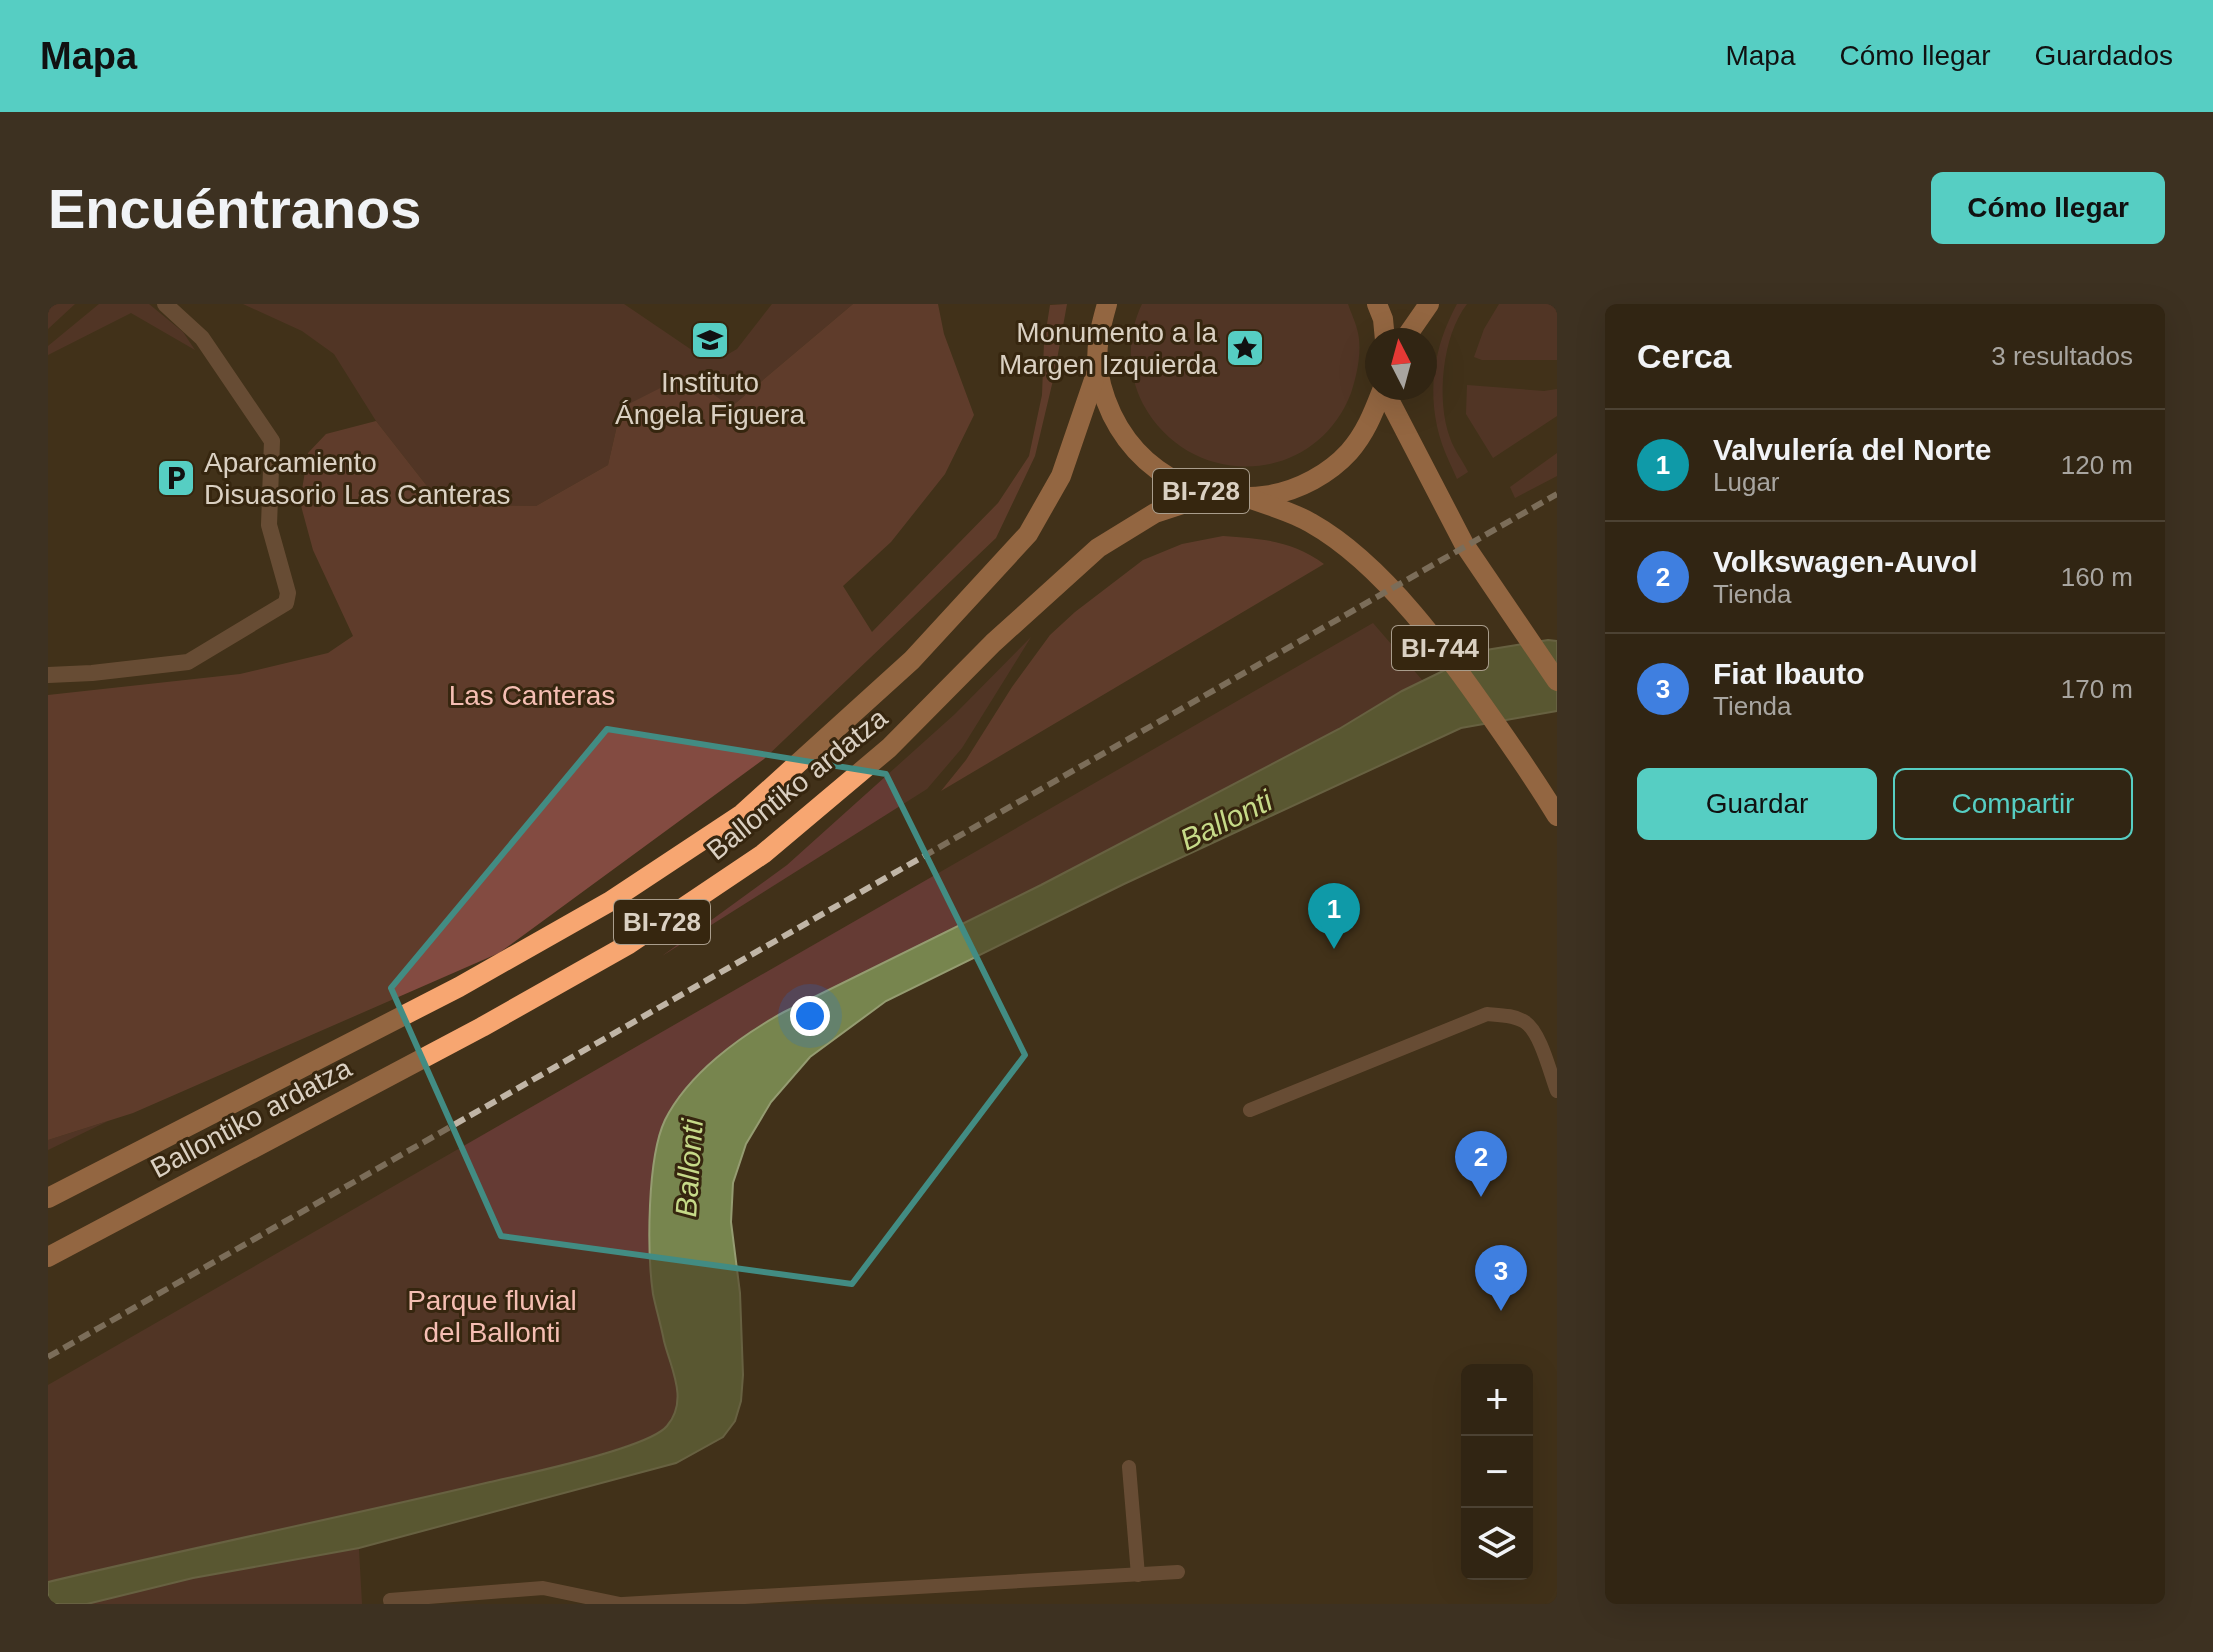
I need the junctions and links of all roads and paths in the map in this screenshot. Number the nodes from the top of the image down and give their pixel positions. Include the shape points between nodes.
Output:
1 (165, 304) edge
2 (1107, 304) edge
3 (1377, 304) edge
4 (1429, 304) edge
5 (1384, 328) edge
6 (1412, 328) edge
7 (1098, 368) junction
8 (1378, 400) edge
9 (1389, 400) edge
10 (1210, 495) junction
11 (1249, 498) junction
12 (48, 675) edge
13 (1557, 681) edge
14 (1557, 816) edge
15 (1557, 1091) edge
16 (1250, 1110) dead end
17 (48, 1196) edge
18 (75, 1243) junction
19 (48, 1257) edge
20 (48, 1275) edge
21 (1129, 1467) dead end
22 (1178, 1572) dead end
23 (1138, 1575) junction
24 (391, 1604) edge
25 (622, 1604) edge

1 - 12 street via 202,338 272,441 269,525 288,593 286,603 188,662
2 - 7 main road, BI-728 via 1099,332
3 - 5 main road
4 - 6 main road
7 - 10 main road, BI-728 via 1109,411 1133,450 1168,478
7 - 17 main road, Ballontiko ardatza / BI-728 via 1061,476 1028,534 912,660 742,814 609,902 459,987
8 - 11 main road, BI-728 via 1348,453 1319,477 1285,492
9 - 13 main road, BI-744 via 1464,544
10 - 11 main road, BI-728
10 - 18 main road, Ballontiko ardatza / BI-728 via 1155,513 1098,548 889,748 763,854 629,944
11 - 14 main road, BI-744 via 1310,522 1376,573 1472,690
15 - 16 lane via 1536,1033 1524,1021 1487,1014
18 - 19 main road, Ballontiko ardatza / BI-728
18 - 20 main road
21 - 23 lane
22 - 23 lane
23 - 25 lane
24 - 25 lane via 390,1600 543,1588

